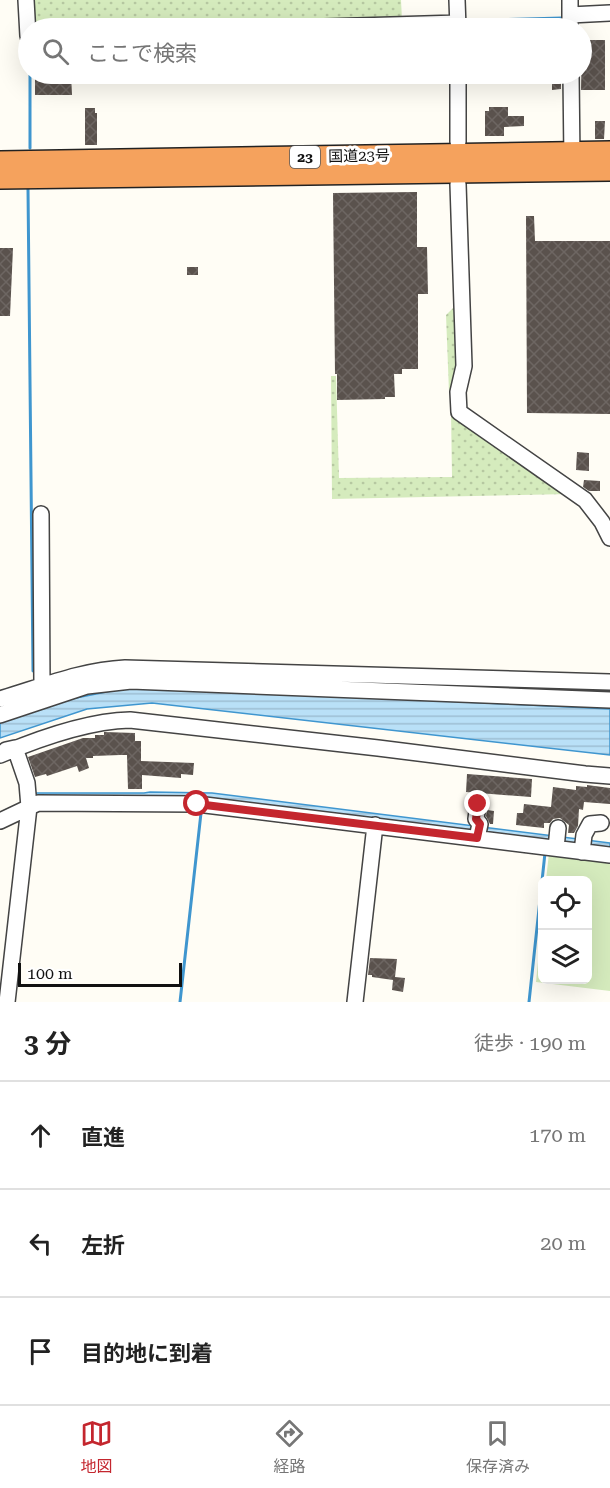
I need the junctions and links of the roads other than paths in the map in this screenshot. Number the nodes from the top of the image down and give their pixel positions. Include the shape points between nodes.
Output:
1 (26, 0) edge
2 (457, 0) edge
3 (610, 13) edge
4 (570, 14) edge
5 (27, 18) edge
6 (458, 18) edge
7 (458, 84) edge
8 (571, 84) edge
9 (458, 142) dead end
10 (610, 152) edge
11 (572, 161) junction
12 (0, 162) edge
13 (610, 170) edge
14 (0, 178) edge
15 (458, 184) dead end
16 (41, 514) dead end
17 (610, 538) edge
18 (610, 682) edge
19 (42, 687) junction
20 (0, 699) edge
21 (610, 700) edge
22 (0, 715) edge
23 (5, 751) edge
24 (610, 776) edge
25 (478, 804) dead end
26 (29, 807) junction
27 (0, 821) edge
28 (601, 823) dead end
29 (375, 825) junction
30 (478, 833) junction
31 (582, 846) junction
32 (610, 855) edge
33 (7, 1002) edge
34 (355, 1002) edge

1 - 5 street
2 - 6 street
3 - 4 street
7 - 9 street
8 - 11 street
10 - 11 highway, 国道23号 / 23
11 - 12 highway, 国道23号 / 23
11 - 13 highway, 国道23号 / 23
11 - 14 highway, 国道23号 / 23
15 - 17 street via 464,366 458,392 459,412 585,500
16 - 19 street
18 - 19 street via 125,668 101,669
19 - 20 street
21 - 22 street via 131,681 87,686
23 - 24 street via 108,720 130,720
23 - 26 street via 27,783
25 - 30 street
26 - 27 street
26 - 29 street via 38,803 210,804
26 - 33 street
28 - 31 street via 590,824
29 - 30 street
29 - 34 street
30 - 31 street via 557,839
31 - 32 street

